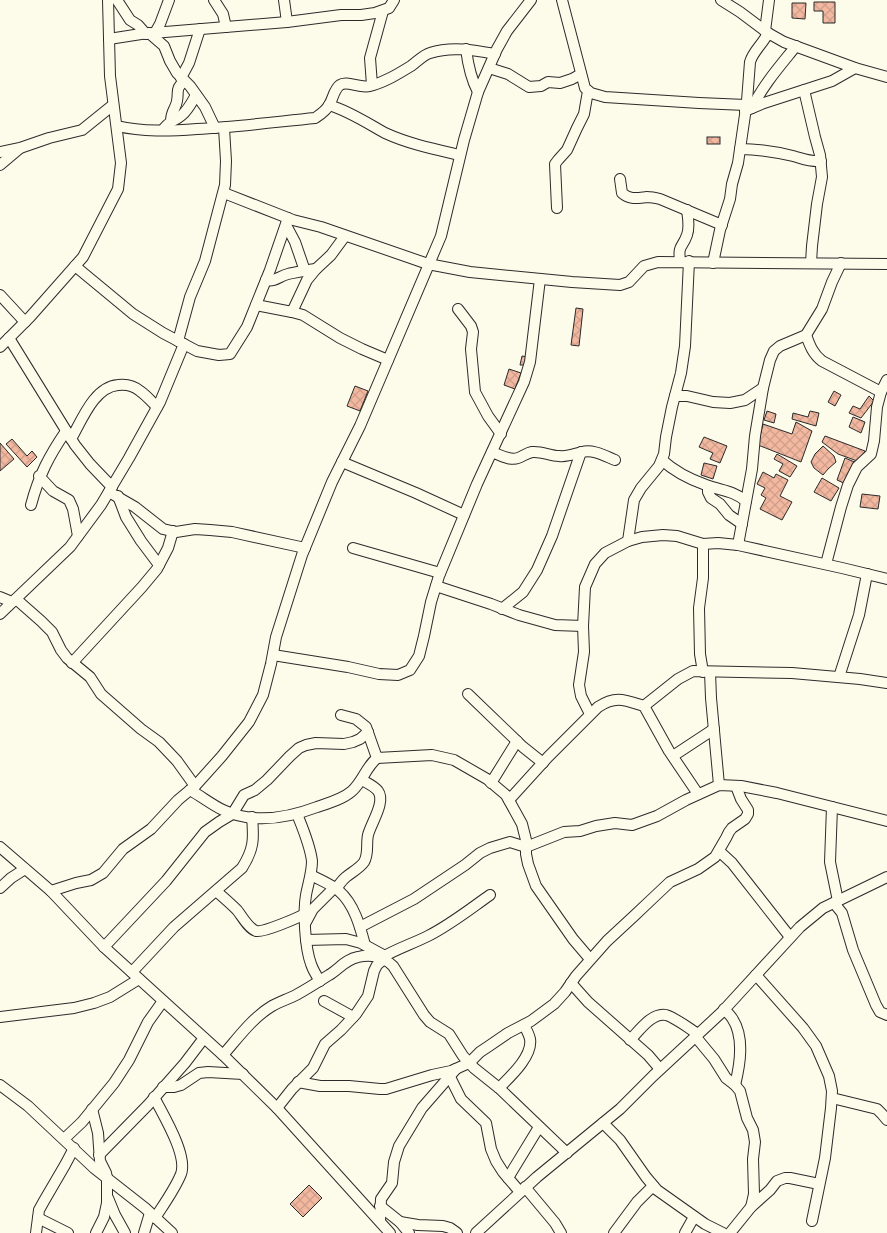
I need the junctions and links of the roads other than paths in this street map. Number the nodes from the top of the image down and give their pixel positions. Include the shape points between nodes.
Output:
1 (108, 0) edge
2 (117, 0) edge
3 (169, 0) edge
4 (214, 0) edge
5 (284, 0) edge
6 (394, 0) edge
7 (562, 0) edge
8 (721, 0) edge
9 (769, 0) edge
10 (528, 2) edge
11 (383, 11) junction
12 (287, 22) junction
13 (226, 27) junction
14 (200, 29) junction
15 (767, 32) junction
16 (150, 33) junction
17 (109, 39) junction
18 (796, 46) junction
19 (466, 49) junction
20 (495, 54) junction
21 (489, 68) junction
22 (855, 68) junction
23 (581, 74) junction
24 (887, 77) edge
25 (182, 79) junction
26 (372, 85) junction
27 (588, 90) junction
28 (804, 90) junction
29 (478, 92) junction
30 (196, 95) junction
31 (113, 105) junction
32 (329, 105) junction
33 (748, 108) junction
34 (171, 121) junction
35 (117, 126) junction
36 (219, 128) junction
37 (163, 130) junction
38 (20, 148) junction
39 (740, 149) junction
40 (0, 152) edge
41 (460, 155) junction
42 (821, 161) junction
43 (0, 165) edge
44 (620, 179) dead end
45 (224, 193) junction
46 (557, 208) dead end
47 (687, 210) junction
48 (287, 221) junction
49 (722, 224) junction
50 (345, 236) junction
51 (685, 261) junction
52 (713, 263) junction
53 (811, 263) junction
54 (841, 263) junction
55 (428, 264) junction
56 (887, 264) edge
57 (75, 266) junction
58 (316, 269) junction
59 (305, 270) junction
60 (540, 279) junction
61 (266, 280) junction
62 (0, 295) edge
63 (256, 305) junction
64 (458, 309) dead end
65 (292, 312) junction
66 (25, 322) junction
67 (806, 335) junction
68 (9, 338) junction
69 (181, 343) junction
70 (0, 347) edge
71 (388, 360) junction
72 (887, 380) edge
73 (764, 388) junction
74 (881, 392) junction
75 (675, 396) junction
76 (736, 401) junction
77 (761, 404) junction
78 (157, 407) junction
79 (501, 434) junction
80 (68, 435) junction
81 (492, 452) junction
82 (581, 452) junction
83 (615, 460) dead end
84 (662, 460) junction
85 (342, 462) junction
86 (39, 476) junction
87 (708, 486) junction
88 (113, 492) junction
89 (746, 501) junction
90 (31, 505) dead end
91 (464, 515) junction
92 (742, 524) junction
93 (173, 531) junction
94 (78, 536) junction
95 (628, 542) junction
96 (703, 544) junction
97 (738, 545) junction
98 (305, 548) junction
99 (353, 548) dead end
100 (826, 564) junction
101 (159, 565) junction
102 (440, 573) junction
103 (867, 574) junction
104 (887, 579) edge
105 (436, 586) junction
106 (0, 597) edge
107 (14, 600) junction
108 (502, 609) junction
109 (0, 614) edge
110 (583, 626) junction
111 (273, 655) junction
112 (72, 663) junction
113 (707, 672) junction
114 (839, 677) junction
115 (887, 683) edge
116 (468, 694) dead end
117 (644, 706) junction
118 (341, 714) dead end
119 (590, 714) junction
120 (714, 729) junction
121 (368, 732) junction
122 (517, 741) junction
123 (673, 756) junction
124 (377, 758) junction
125 (542, 763) junction
126 (362, 780) junction
127 (491, 783) junction
128 (719, 785) junction
129 (736, 786) junction
130 (193, 788) junction
131 (698, 794) junction
132 (509, 800) junction
133 (832, 807) junction
134 (233, 813) junction
135 (297, 814) junction
136 (252, 817) junction
137 (887, 822) edge
138 (0, 847) edge
139 (526, 847) junction
140 (719, 851) junction
141 (25, 869) junction
142 (310, 875) junction
143 (887, 878) edge
144 (0, 888) edge
145 (335, 888) junction
146 (51, 891) junction
147 (216, 891) junction
148 (490, 895) dead end
149 (836, 902) junction
150 (291, 920) junction
151 (373, 920) junction
152 (360, 926) junction
153 (305, 927) junction
154 (790, 937) junction
155 (343, 940) junction
156 (363, 942) junction
157 (104, 947) junction
158 (353, 958) junction
159 (384, 958) junction
160 (590, 959) junction
161 (756, 975) junction
162 (135, 976) junction
163 (320, 981) junction
164 (572, 983) junction
165 (163, 1001) junction
166 (324, 1001) dead end
167 (724, 1009) junction
168 (887, 1015) edge
169 (0, 1017) edge
170 (353, 1017) junction
171 (524, 1024) junction
172 (697, 1035) junction
173 (204, 1038) junction
174 (630, 1040) junction
175 (223, 1055) junction
176 (469, 1063) junction
177 (660, 1069) junction
178 (453, 1073) junction
179 (243, 1074) junction
180 (298, 1082) junction
181 (0, 1085) edge
182 (735, 1085) junction
183 (163, 1087) junction
184 (500, 1088) junction
185 (154, 1097) junction
186 (832, 1098) junction
187 (277, 1108) junction
188 (92, 1109) junction
189 (887, 1120) edge
190 (603, 1123) junction
191 (539, 1127) junction
192 (64, 1139) junction
193 (74, 1148) junction
194 (567, 1152) junction
195 (99, 1156) junction
196 (107, 1178) junction
197 (508, 1178) junction
198 (819, 1184) junction
199 (653, 1186) junction
200 (523, 1190) junction
201 (107, 1198) junction
202 (380, 1206) junction
203 (751, 1207) junction
204 (152, 1215) junction
205 (694, 1217) junction
206 (38, 1218) junction
207 (380, 1221) junction
208 (400, 1222) junction
209 (812, 1222) dead end
210 (36, 1233) edge
211 (68, 1233) edge
212 (96, 1233) edge
213 (125, 1233) edge
214 (144, 1233) edge
215 (172, 1233) edge
216 (390, 1233) edge
217 (409, 1233) edge
218 (458, 1233) edge
219 (476, 1233) edge
220 (561, 1233) edge
221 (615, 1233) edge
222 (685, 1233) edge
223 (723, 1233) edge
224 (730, 1233) edge

1 - 17 street
2 - 16 street via 130,20
3 - 16 street via 160,24
4 - 13 street via 223,14
5 - 12 street
6 - 11 street
7 - 23 street
8 - 15 street
9 - 15 street
10 - 20 street
11 - 12 street
11 - 26 street via 370,58
12 - 13 street
13 - 14 street
14 - 16 street
14 - 25 street
15 - 18 street
15 - 33 street via 766,39 751,57
16 - 17 street
16 - 25 street via 164,46
17 - 31 street
18 - 22 street
18 - 33 street
19 - 20 street
19 - 26 street via 429,53 398,74
19 - 29 street
20 - 21 street
21 - 23 street via 508,74 529,87 548,82 560,83
21 - 29 street
22 - 24 street
22 - 28 street
23 - 27 street
25 - 30 street
25 - 34 street
26 - 32 street via 341,84
27 - 33 street via 604,97
27 - 46 street via 584,114 568,150 556,164
28 - 33 street
28 - 42 street
29 - 41 street
30 - 34 street via 186,110
30 - 36 street
31 - 35 street
31 - 38 street via 82,130
32 - 36 street via 315,118
32 - 41 street via 408,142
33 - 39 street
34 - 37 street
35 - 37 street via 132,130
35 - 57 street via 121,163 118,189
36 - 37 street
36 - 45 street via 226,161
38 - 40 street
38 - 43 street
39 - 42 street
39 - 49 street
41 - 55 street via 441,236
42 - 53 street via 822,177
44 - 47 street via 620,189 627,197 660,199
45 - 48 street
45 - 69 street via 205,261 190,297
47 - 49 street
47 - 51 street via 688,231 680,249
48 - 50 street
48 - 59 street
48 - 61 street
49 - 52 street
50 - 55 street
50 - 58 street via 331,256
51 - 52 street
51 - 60 street via 644,266 630,282 620,285
51 - 75 street via 685,346
52 - 53 street
53 - 54 street
54 - 56 street
54 - 67 street via 822,309
55 - 60 street
55 - 71 street
57 - 66 street
57 - 69 street via 133,314
58 - 59 street
58 - 65 street
59 - 61 street via 274,281
60 - 79 street via 530,362
61 - 63 street
62 - 66 street
63 - 65 street
63 - 69 street via 248,327 230,354 197,351
64 - 79 street via 473,332 471,348 475,392
65 - 71 street
66 - 68 street
67 - 73 street via 774,351
67 - 74 street via 815,356
68 - 70 street
68 - 80 street
69 - 78 street
71 - 85 street
72 - 74 street
73 - 76 street
73 - 77 street
74 - 100 street via 871,454 857,467 848,485
75 - 76 street via 713,402
75 - 84 street
76 - 77 street
77 - 89 street
78 - 80 street via 128,384 112,386 102,390
78 - 88 street
79 - 81 street
80 - 86 street via 54,448
80 - 88 street
81 - 82 street via 516,459 533,452 568,457
81 - 91 street
82 - 83 street via 597,453
82 - 108 street via 537,570 523,592
84 - 87 street via 683,476
84 - 95 street via 634,500
85 - 91 street
85 - 98 street
86 - 90 street
86 - 94 street via 53,491 69,500
87 - 89 street via 734,493
87 - 92 street via 711,498
88 - 93 street via 163,528
88 - 94 street
88 - 101 street via 126,518
89 - 92 street
91 - 102 street
92 - 97 street
93 - 98 street via 232,532
93 - 101 street
94 - 107 street
95 - 96 street via 663,535
95 - 110 street via 605,552 595,564 585,587
96 - 97 street
96 - 113 street via 698,608 700,654
97 - 100 street
98 - 111 street
99 - 102 street
100 - 103 street
101 - 112 street
102 - 105 street
103 - 104 street
103 - 114 street via 859,616
105 - 108 street
105 - 111 street via 419,656 410,670 398,675 379,674
106 - 107 street
107 - 109 street
107 - 112 street via 52,632
108 - 110 street via 555,625
110 - 119 street via 584,652 579,685
111 - 130 street via 263,695 249,722
112 - 130 street via 90,677 102,694 159,742
113 - 114 street
113 - 117 street via 692,671
113 - 120 street
114 - 115 street
116 - 122 street
117 - 119 street via 616,699 605,702
117 - 123 street
118 - 121 street via 356,719
119 - 125 street
120 - 123 street
120 - 128 street
121 - 124 street
121 - 134 street via 353,742 316,743 299,748 267,780 244,796
122 - 125 street
122 - 127 street
123 - 131 street
124 - 126 street
124 - 127 street via 432,755 454,760
125 - 132 street
126 - 135 street via 352,792 337,800
126 - 145 street via 377,789 380,802 368,836 366,858
127 - 132 street
128 - 129 street
128 - 131 street
129 - 133 street
129 - 140 street via 748,814 728,832
130 - 134 street via 223,810
130 - 146 street via 151,829 123,849 103,873 91,880
131 - 139 street via 632,825 615,823 564,832
132 - 139 street via 522,824
133 - 137 street
133 - 149 street via 830,862
134 - 136 street
134 - 157 street via 206,832 166,881
135 - 136 street
135 - 142 street via 310,850
136 - 147 street via 252,845 248,857 242,868
138 - 141 street
139 - 151 street via 510,842 490,848 414,899
139 - 160 street via 536,886
140 - 154 street
140 - 160 street via 698,869 670,882
141 - 144 street
141 - 146 street
142 - 145 street
142 - 153 street via 305,900
143 - 149 street
145 - 152 street via 348,901
145 - 153 street via 314,909
146 - 157 street
147 - 150 street via 255,930
147 - 162 street via 174,927
148 - 159 street via 429,936
149 - 154 street via 823,908
149 - 168 street via 876,1005
150 - 153 street
150 - 153 street
151 - 152 street
151 - 156 street
152 - 155 street
152 - 156 street
153 - 155 street
153 - 163 street via 310,962
154 - 161 street
155 - 156 street
156 - 158 street
156 - 159 street
157 - 162 street
158 - 159 street
158 - 163 street
159 - 170 street via 374,971 368,996
159 - 176 street via 393,966 424,1015 449,1034
160 - 164 street
161 - 167 street
161 - 186 street via 816,1046 829,1076
162 - 165 street
162 - 169 street via 110,997 94,1003
163 - 175 street via 272,1006 253,1021
164 - 171 street via 554,1004
164 - 174 street
165 - 173 street
165 - 188 street via 114,1083
166 - 170 street
167 - 172 street
167 - 182 street via 740,1036
170 - 180 street via 325,1044 313,1068
171 - 176 street via 480,1052
171 - 184 street via 530,1038 528,1053
172 - 174 street via 666,1015 655,1017
172 - 177 street
172 - 182 street via 726,1078
173 - 175 street
173 - 183 street
174 - 177 street
175 - 179 street
176 - 178 street
176 - 184 street
177 - 190 street
178 - 180 street via 386,1089
178 - 197 street via 455,1089 461,1099 486,1123 491,1149
178 - 202 street via 422,1108 399,1146 392,1183
179 - 183 street via 208,1072 174,1087
179 - 187 street
180 - 187 street
181 - 192 street
182 - 203 street via 754,1134
183 - 185 street
184 - 191 street
185 - 195 street
185 - 204 street via 179,1146 183,1161 175,1186
186 - 189 street via 877,1110
186 - 198 street
187 - 207 street
188 - 192 street
188 - 195 street
190 - 194 street
190 - 199 street via 620,1140
191 - 194 street
191 - 197 street
192 - 193 street
193 - 196 street
193 - 206 street
194 - 200 street
195 - 196 street
196 - 201 street
196 - 204 street
197 - 200 street
198 - 203 street via 785,1178
198 - 209 street
199 - 205 street
199 - 221 street
200 - 219 street
200 - 220 street
201 - 212 street via 104,1217
201 - 213 street
202 - 207 street
202 - 208 street
203 - 224 street
204 - 214 street
204 - 215 street
205 - 222 street
205 - 223 street
206 - 210 street
206 - 211 street
207 - 216 street
208 - 217 street
208 - 218 street via 443,1226

